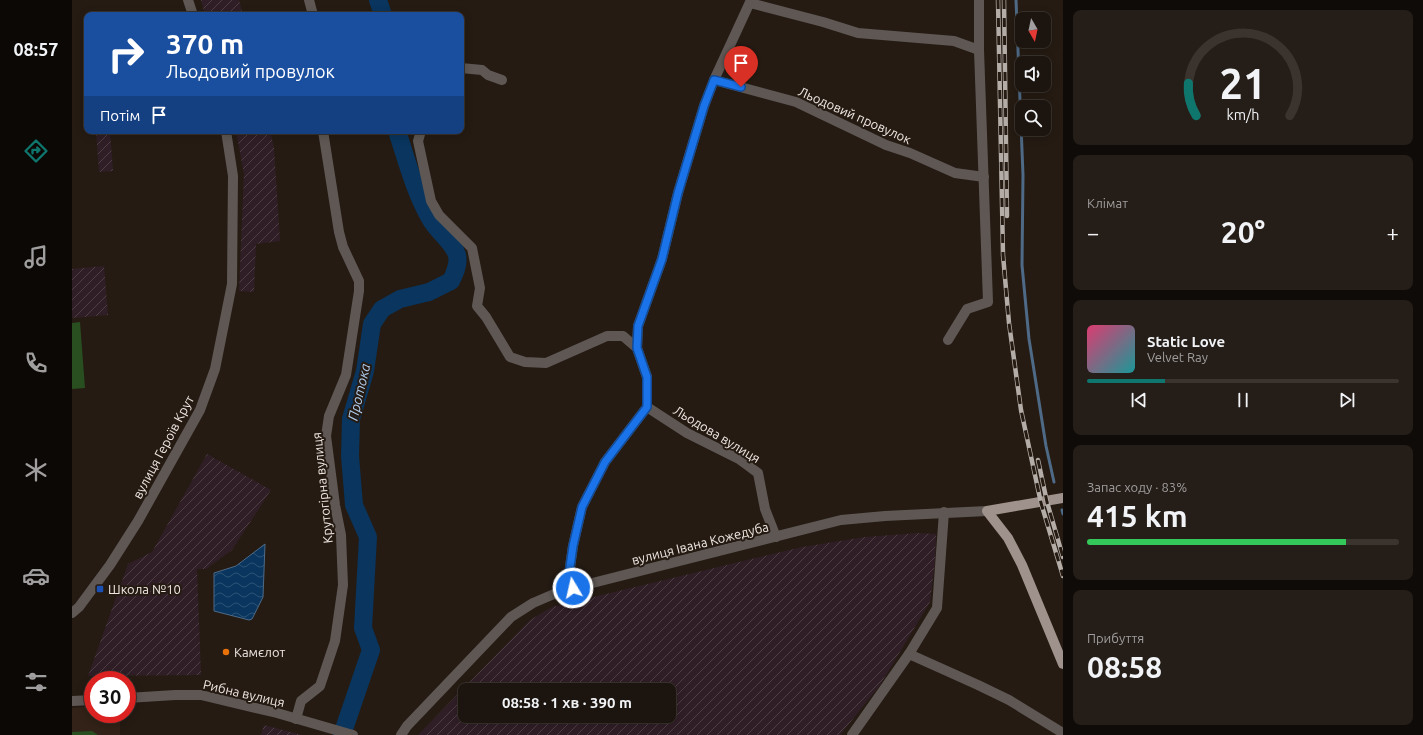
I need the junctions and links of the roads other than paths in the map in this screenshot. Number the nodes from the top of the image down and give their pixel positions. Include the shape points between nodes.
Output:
1 (188, 0) edge
2 (309, 0) edge
3 (979, 0) edge
4 (751, 1) edge
5 (192, 12) edge
6 (312, 12) edge
7 (979, 50) junction
8 (464, 68) edge
9 (502, 80) dead end
10 (714, 80) junction
11 (226, 134) edge
12 (323, 134) edge
13 (420, 134) edge
14 (984, 178) junction
15 (948, 340) dead end
16 (637, 348) junction
17 (647, 407) junction
18 (1063, 498) edge
19 (987, 510) junction
20 (944, 512) junction
21 (776, 537) junction
22 (573, 588) junction
23 (72, 613) edge
24 (909, 654) junction
25 (1063, 664) edge
26 (136, 697) edge
27 (84, 700) edge
28 (72, 701) edge
29 (296, 719) junction
30 (1063, 733) edge
31 (353, 735) edge
32 (401, 735) edge
33 (852, 735) edge

1 - 5 street
2 - 6 street
3 - 7 street
4 - 7 street via 858,33 954,41
4 - 10 street
7 - 14 street
8 - 9 street via 482,70
10 - 14 street, Льодовий провулок via 796,102 955,173
10 - 16 street via 678,193 662,259 638,326
11 - 23 street, вулиця Героїв Крут via 233,176 232,284 215,368 200,410 138,521 110,566
12 - 29 street, Крутогірна вулиця via 339,232 359,281 359,291 346,375 329,416 326,436 341,535 343,585 335,641 320,686 302,701
13 - 16 street via 418,141 431,201 439,215 472,248 480,288 477,306 510,357 525,362 546,363 607,336 623,336
14 - 15 street via 988,302 967,309
16 - 17 street via 647,377
17 - 21 street, Льодова вулиця via 687,433 739,459 758,473 764,509
17 - 22 street via 605,462 582,507 569,574
18 - 19 main road, вулиця Івана Кожедуба
19 - 20 street, вулиця Івана Кожедуба
19 - 25 main road via 1008,538 1022,565
20 - 21 street, вулиця Івана Кожедуба via 841,520
20 - 24 street via 937,608
21 - 22 street, вулиця Івана Кожедуба
22 - 32 street, вулиця Івана Кожедуба via 533,603 511,618
24 - 30 street via 1003,697
24 - 33 street
26 - 29 street, Рибна вулиця via 201,695
27 - 28 street
29 - 31 street, Рибна вулиця

